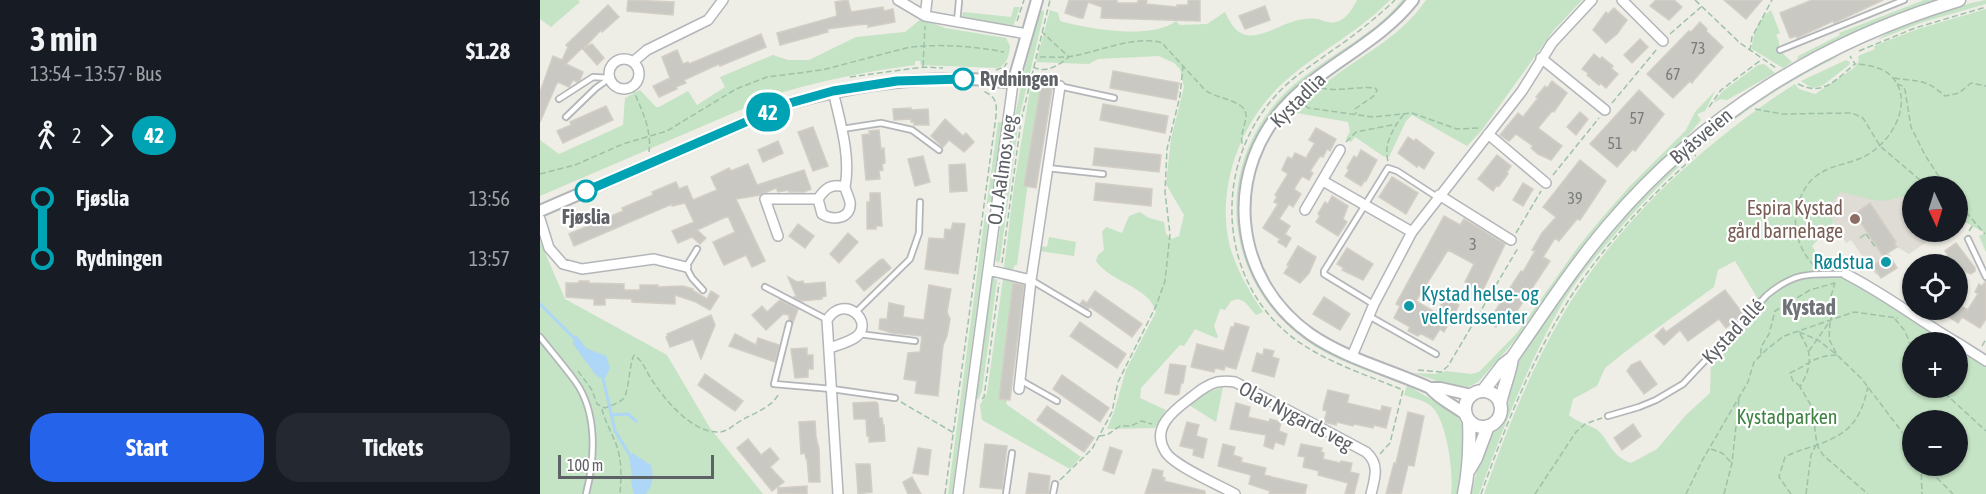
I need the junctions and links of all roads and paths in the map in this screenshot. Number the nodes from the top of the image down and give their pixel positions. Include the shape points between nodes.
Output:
1 (723, 0) edge
2 (898, 0) edge
3 (927, 0) edge
4 (1037, 0) edge
5 (1050, 0) edge
6 (1395, 0) edge
7 (1413, 0) edge
8 (1592, 0) edge
9 (1623, 0) edge
10 (1695, 0) edge
11 (1772, 0) edge
12 (1904, 0) edge
13 (1959, 0) edge
14 (959, 1) edge
15 (1986, 7) edge
16 (1701, 8) junction
17 (925, 16) junction
18 (957, 23) junction
19 (1042, 32) junction
20 (1027, 34) junction
21 (1663, 41) junction
22 (923, 46) junction
23 (1780, 50) dead end
24 (1858, 51) dead end
25 (1004, 52) dead end
26 (1750, 52) junction
27 (1040, 57) dead end
28 (1069, 57) junction
29 (1845, 57) dead end
30 (1541, 58) junction
31 (1762, 59) junction
32 (634, 61) junction
33 (1855, 64) junction
34 (1033, 66) junction
35 (1183, 66) junction
36 (923, 67) dead end
37 (1776, 68) dead end
38 (1893, 77) junction
39 (610, 78) junction
40 (1014, 83) junction
41 (1045, 83) dead end
42 (1798, 84) dead end
43 (1896, 84) junction
44 (1060, 86) junction
45 (1986, 86) edge
46 (632, 87) junction
47 (1317, 87) dead end
48 (833, 91) junction
49 (1310, 94) dead end
50 (1114, 98) dead end
51 (559, 99) dead end
52 (1761, 104) dead end
53 (1709, 107) dead end
54 (1605, 110) junction
55 (1404, 114) junction
56 (1358, 116) junction
57 (566, 117) dead end
58 (1397, 124) junction
59 (842, 129) junction
60 (1487, 130) junction
61 (650, 138) junction
62 (1880, 146) junction
63 (1243, 147) junction
64 (939, 150) dead end
65 (1340, 150) joint
66 (648, 153) dead end
67 (1697, 154) dead end
68 (1047, 168) junction
69 (1389, 168) junction
70 (540, 174) edge
71 (1103, 174) dead end
72 (1915, 176) edge
73 (1939, 176) edge
74 (1323, 181) junction
75 (1546, 183) junction
76 (845, 187) junction
77 (1438, 196) junction
78 (818, 199) junction
79 (920, 202) dead end
80 (1366, 205) junction
81 (1305, 210) dead end
82 (540, 211) edge
83 (1968, 214) edge
84 (540, 219) edge
85 (1975, 222) junction
86 (1412, 232) junction
87 (1968, 232) edge
88 (1985, 234) edge
89 (778, 236) dead end
90 (1860, 238) dead end
91 (1968, 239) edge
92 (1511, 240) junction
93 (1876, 248) dead end
94 (697, 249) dead end
95 (686, 267) junction
96 (988, 270) junction
97 (1001, 272) junction
98 (1820, 274) junction
99 (1846, 274) junction
100 (1986, 277) edge
101 (1031, 280) junction
102 (1835, 284) junction
103 (765, 287) dead end
104 (703, 290) dead end
105 (1374, 304) junction
106 (1902, 308) edge
107 (856, 312) junction
108 (1088, 314) dead end
109 (1369, 316) junction
110 (1902, 317) edge
111 (1895, 318) junction
112 (827, 320) junction
113 (1920, 320) edge
114 (1830, 321) junction
115 (789, 324) dead end
116 (1799, 332) junction
117 (1905, 332) edge
118 (1939, 332) edge
119 (859, 334) junction
120 (540, 337) edge
121 (1818, 340) junction
122 (915, 341) dead end
123 (830, 348) junction
124 (1968, 350) edge
125 (1809, 352) junction
126 (1436, 354) dead end
127 (1761, 354) junction
128 (1837, 355) junction
129 (1352, 356) junction
130 (1512, 358) junction
131 (1809, 361) junction
132 (1986, 361) edge
133 (1410, 370) dead end
134 (1019, 384) joint
135 (782, 385) junction
136 (1800, 387) junction
137 (1868, 387) junction
138 (1430, 388) junction
139 (832, 389) junction
140 (1477, 393) junction
141 (1739, 397) junction
142 (895, 398) joint
143 (1950, 398) edge
144 (1057, 401) dead end
145 (978, 403) dead end
146 (1500, 404) junction
147 (1608, 416) joint
148 (1467, 418) junction
149 (1162, 426) junction
150 (1488, 426) junction
151 (1986, 431) edge
152 (954, 433) dead end
153 (1902, 433) edge
154 (1099, 436) junction
155 (1817, 444) junction
156 (1710, 448) junction
157 (1012, 453) dead end
158 (1374, 461) junction
159 (1732, 463) junction
160 (1468, 470) junction
161 (1923, 476) edge
162 (1934, 476) edge
163 (1055, 484) joint
164 (586, 494) edge
165 (620, 494) edge
166 (838, 494) edge
167 (958, 494) edge
168 (1006, 494) edge
169 (1053, 494) edge
170 (1235, 494) edge
171 (1371, 494) edge
172 (1464, 494) edge
173 (1481, 494) edge
174 (1535, 494) edge
175 (1686, 494) edge
176 (1724, 494) edge
177 (1791, 494) edge
178 (1806, 494) edge
179 (1868, 494) edge
180 (1922, 494) edge
181 (1953, 494) edge

1 - 32 street via 708,20 646,50
2 - 17 street
3 - 17 street
4 - 20 street, O.J. Aalmos veg
5 - 19 path
6 - 63 path via 1280,91 1263,111
7 - 129 street, Kystadlia via 1400,17 1320,75 1279,113 1257,149 1245,185 1248,244 1265,285 1298,325
8 - 30 street
9 - 21 street
10 - 16 path
11 - 26 path via 1752,37
12 - 23 lane
13 - 130 main road, Byåsveien via 1829,50 1776,80 1708,128 1667,164 1607,228
14 - 18 lane
15 - 24 path via 1915,28
16 - 21 path
16 - 26 path
17 - 18 street
17 - 22 path
18 - 20 street
19 - 28 path
19 - 34 path
20 - 40 street, O.J. Aalmos veg
21 - 54 path
22 - 25 path
22 - 36 path
22 - 61 path via 822,70 767,77 736,89
26 - 31 path
27 - 28 path
28 - 34 path via 1045,70
28 - 35 path via 1158,41
29 - 33 path via 1850,55
30 - 54 street
30 - 60 street via 1522,91
31 - 37 path
31 - 53 path via 1721,90
32 - 39 street via 623,58 614,63
32 - 46 street via 640,74
33 - 38 path via 1880,69
33 - 42 path via 1823,88 1812,90
34 - 97 path via 1021,121
35 - 63 path via 1211,94 1244,110 1246,119 1240,135
35 - 154 path via 1167,149 1165,192 1170,234 1165,281 1118,382 1112,412
38 - 43 path
38 - 45 path via 1932,85 1945,96 1959,93 1971,83
39 - 46 street via 619,88
39 - 51 lane via 593,77
39 - 57 lane
40 - 48 street via 897,81
40 - 96 street, O.J. Aalmos veg
41 - 44 lane
43 - 62 path via 1902,102 1899,119
43 - 73 path via 1905,90 1911,127
44 - 50 lane
44 - 68 street
46 - 61 path
47 - 56 path via 1338,91 1375,88 1375,95 1355,109
48 - 59 street
48 - 82 street via 790,103
49 - 56 path via 1308,108
52 - 62 path via 1755,109 1782,114 1852,113 1863,118
54 - 75 path
55 - 56 path
55 - 58 path
55 - 60 path via 1420,115 1457,129
58 - 65 path via 1353,133
58 - 69 path via 1387,146
59 - 64 lane via 881,123 912,130
59 - 76 street via 848,172
60 - 75 street
60 - 77 street
61 - 66 path
61 - 70 path
62 - 72 path
62 - 98 path via 1865,158 1815,176 1797,205 1794,227 1799,243
63 - 158 path via 1230,205 1232,230 1243,271 1260,301 1295,339 1318,354 1403,390 1390,443
65 - 74 street
67 - 173 path via 1634,216 1566,305 1520,395
68 - 71 lane
68 - 101 street
69 - 77 lane
69 - 80 lane
74 - 80 street
74 - 81 street
75 - 92 path
76 - 78 street via 829,187
76 - 78 street via 850,203 840,218 822,214
77 - 86 street
77 - 92 street
78 - 89 street via 765,199
79 - 107 lane via 919,233 910,260
80 - 86 street
80 - 105 lane via 1323,273
83 - 85 path
84 - 95 street via 549,248 563,264 582,269 654,259
85 - 87 path
85 - 88 path
86 - 105 street
90 - 93 path via 1867,233
91 - 100 lane
92 - 133 path via 1518,248 1454,360 1441,372
94 - 95 lane
95 - 104 lane
96 - 97 street
96 - 167 street, O.J. Aalmos veg
97 - 101 street
97 - 145 path via 984,397
98 - 99 lane, Kystad allé
98 - 147 lane, Kystad allé via 1798,275 1781,283 1683,384 1647,404
99 - 102 path
99 - 106 street, Kystad allé
101 - 108 lane
101 - 134 street
102 - 114 path via 1831,296 1835,308
102 - 127 path via 1810,290 1775,311
103 - 112 lane
105 - 109 street
107 - 112 street via 838,309
107 - 119 street via 862,325
109 - 126 lane
109 - 129 street
110 - 111 path
111 - 114 path via 1854,312
111 - 117 path
112 - 123 street
113 - 118 street, Kystad allé
114 - 116 path
114 - 121 path
114 - 128 path via 1829,339
115 - 135 lane via 774,384
116 - 121 path
116 - 125 path
116 - 127 path via 1784,336
119 - 122 lane
119 - 123 street
120 - 164 lane via 576,383 590,417 592,439
121 - 125 path
121 - 128 path
123 - 139 street
124 - 132 street, Kystad allé
125 - 131 path
127 - 141 path
128 - 131 path
128 - 137 path
129 - 138 street, Kystadlia
130 - 140 main road, Byåsveien
130 - 146 main road, Byåsveien
131 - 136 path via 1810,370
131 - 136 path via 1790,372
134 - 144 lane
135 - 139 lane
135 - 165 path via 776,398 718,433 680,414 634,355 623,400 603,408 618,449 622,470
136 - 155 path via 1812,407
137 - 153 path
137 - 155 path via 1863,409 1848,430
138 - 140 street, Kystadlia
138 - 148 street, Kystadlia
139 - 142 lane
139 - 166 street
140 - 146 main road via 1494,395
140 - 148 main road via 1465,405
141 - 156 path
141 - 159 path
142 - 152 path
143 - 151 path
146 - 150 main road via 1499,415
147 - 174 path via 1585,424 1576,432
148 - 150 main road
148 - 160 main road
149 - 154 path via 1141,421
149 - 158 street, Olav Nygards veg via 1174,411 1208,386 1235,382 1366,452
149 - 170 street via 1162,444 1172,459
150 - 160 main road
154 - 163 path via 1092,449
155 - 177 path via 1785,457 1779,477
155 - 178 path via 1811,455
155 - 179 path via 1823,455
156 - 159 path
156 - 175 path
157 - 168 lane
158 - 171 street, Olav Nygards veg via 1376,475
159 - 176 path
160 - 172 main road
161 - 180 path
162 - 181 path
163 - 169 lane

